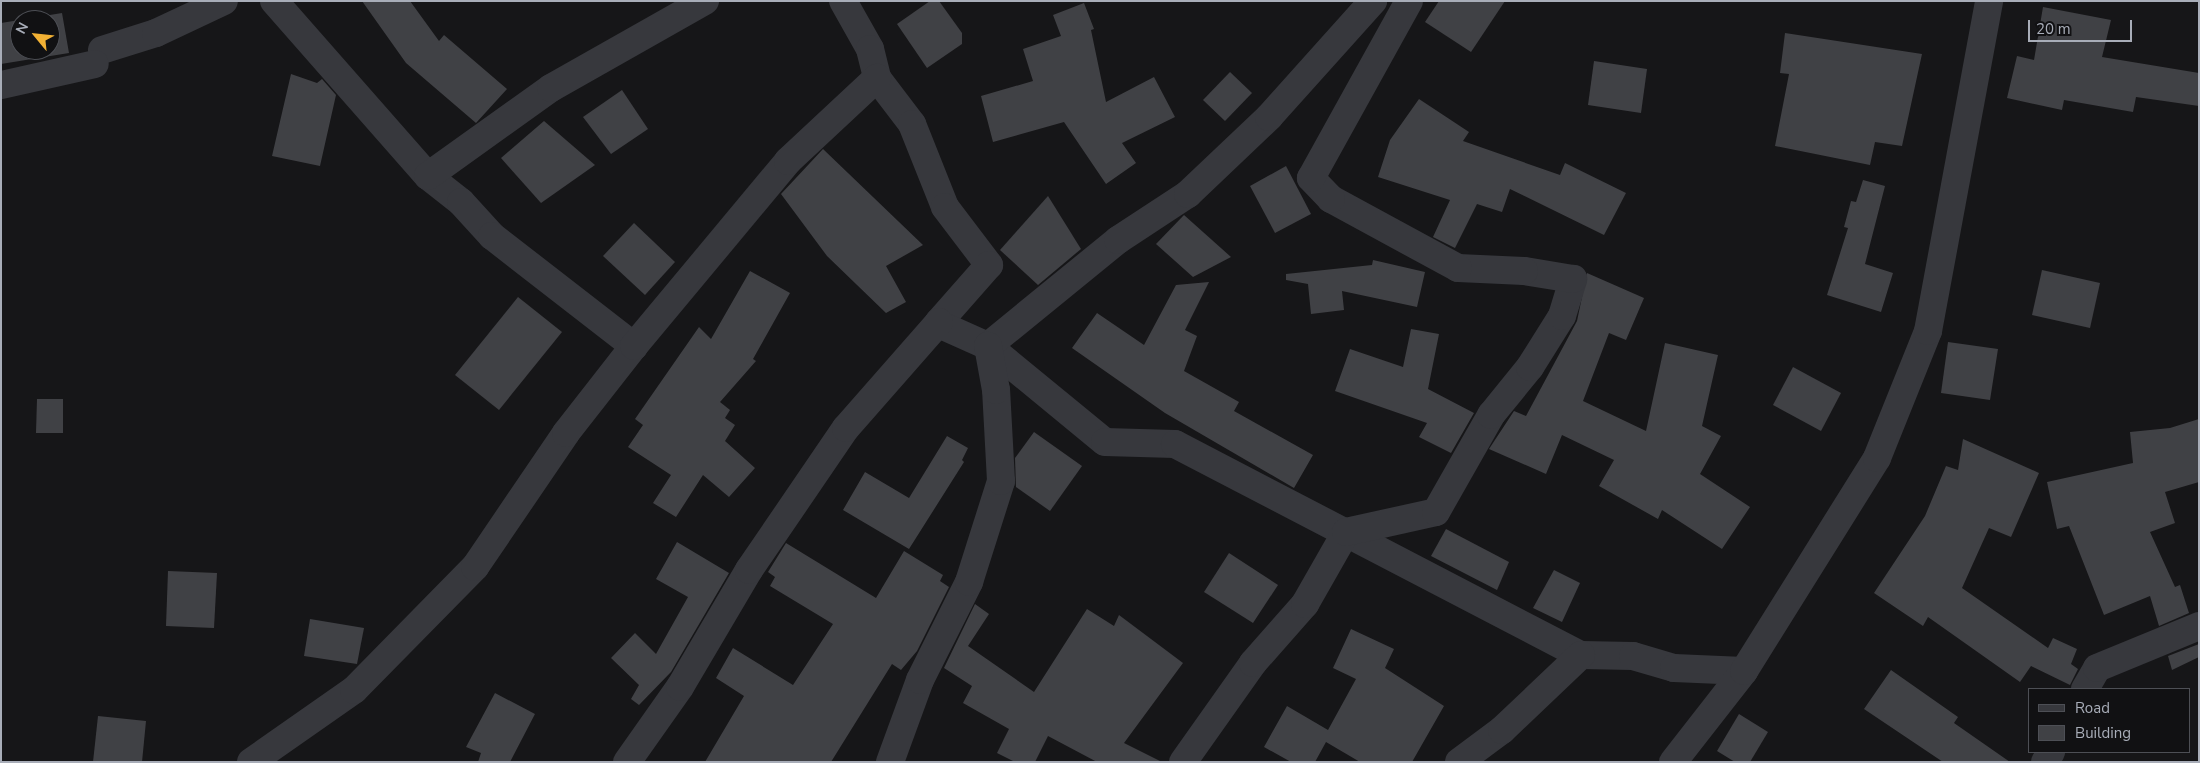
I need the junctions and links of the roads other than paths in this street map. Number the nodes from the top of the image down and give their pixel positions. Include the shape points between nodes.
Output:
1 (224, 1) edge
2 (274, 1) edge
3 (705, 1) edge
4 (842, 1) edge
5 (1373, 1) edge
6 (1409, 1) edge
7 (1989, 1) edge
8 (877, 78) junction
9 (1, 85) edge
10 (428, 176) junction
11 (939, 322) junction
12 (634, 346) junction
13 (988, 346) junction
14 (1346, 532) junction
15 (2199, 626) edge
16 (1581, 655) junction
17 (1744, 671) junction
18 (2086, 688) edge
19 (250, 762) edge
20 (626, 762) edge
21 (890, 762) edge
22 (1183, 762) edge
23 (1459, 762) edge
24 (1673, 762) edge

1 - 9 street via 98,57
2 - 10 street
3 - 10 street via 551,88
4 - 8 street via 870,49
5 - 13 street via 1269,117 1188,194 1118,240
6 - 14 street via 1311,178 1332,199 1458,268 1524,271 1574,278 1562,316 1530,367 1491,415 1436,512
7 - 17 street via 1928,331 1877,458
8 - 11 street via 912,124 945,207 989,266
8 - 12 street via 788,161
10 - 12 street via 461,202 492,236
11 - 13 street
11 - 20 street via 846,428 749,570 680,687
12 - 19 street via 566,433 475,567 354,690
13 - 14 street via 1105,442 1175,444
13 - 21 street via 996,390 1001,481 969,582 920,680
14 - 16 street
14 - 22 street via 1305,604 1253,663
15 - 18 street via 2097,668
16 - 17 street via 1633,656 1674,668
16 - 23 street via 1502,730
17 - 24 street

